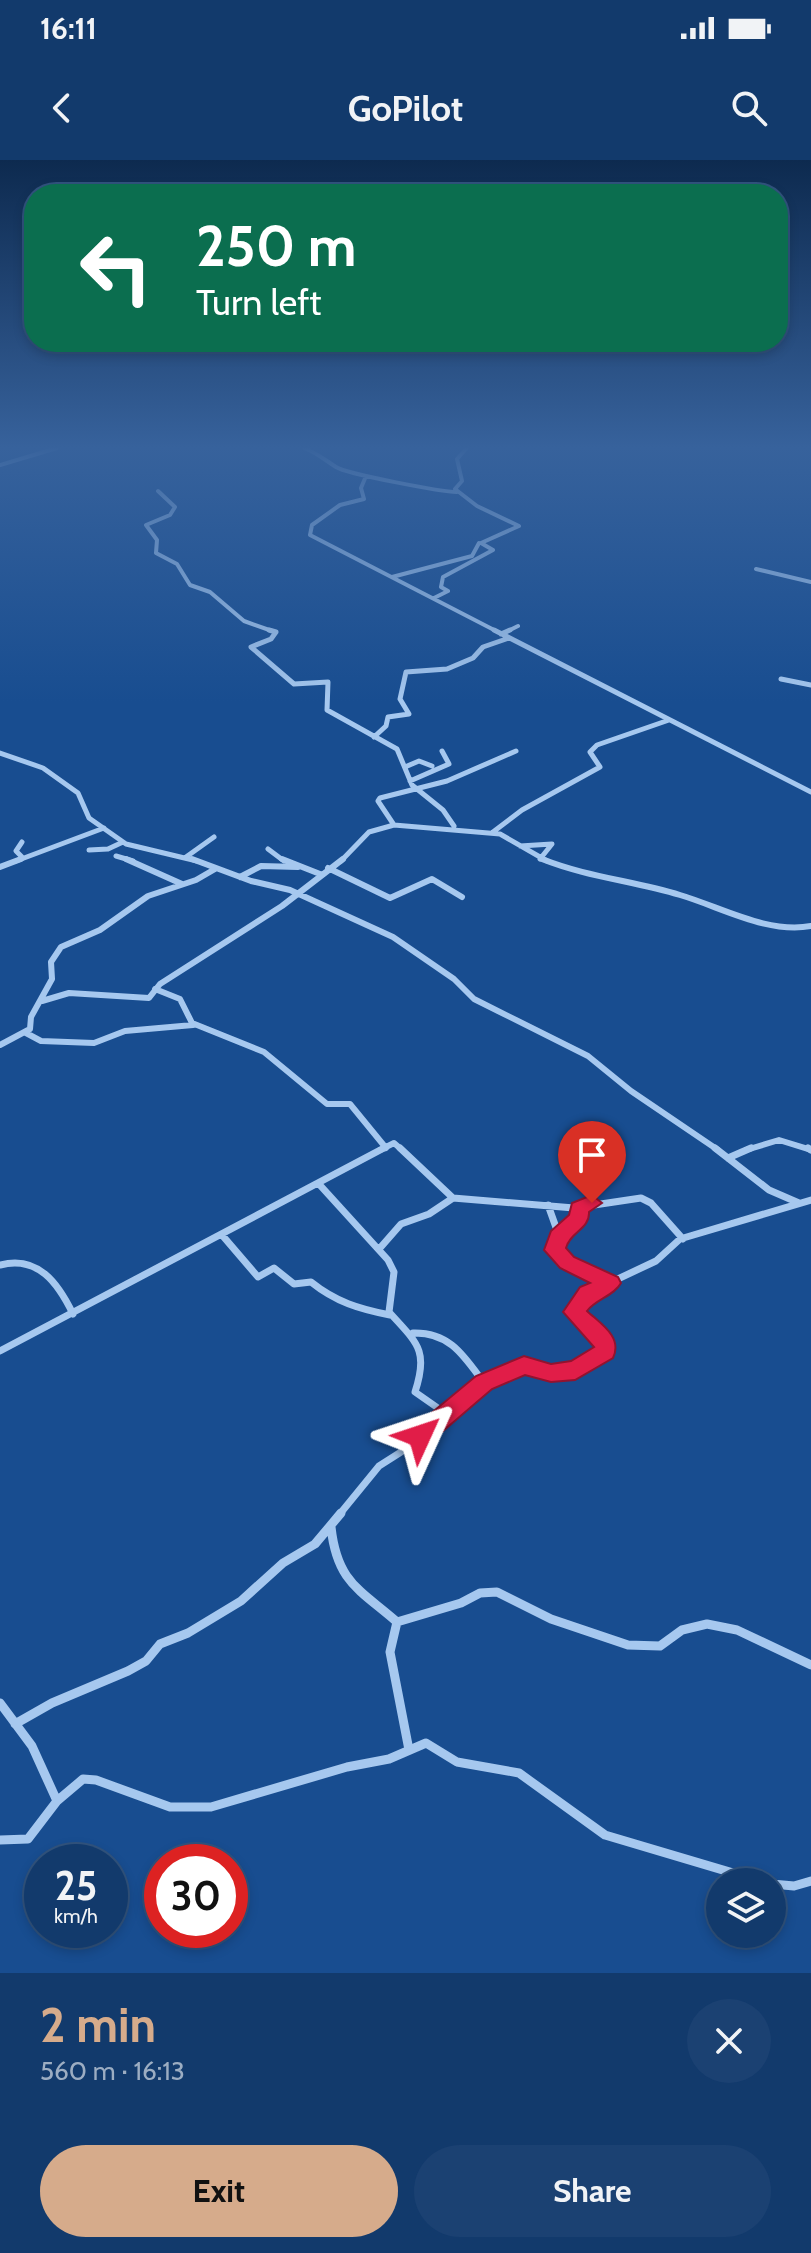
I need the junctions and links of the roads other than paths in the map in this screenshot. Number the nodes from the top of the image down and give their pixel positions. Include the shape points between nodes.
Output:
1 (152, 533) edge
2 (310, 533) edge
3 (505, 533) edge
4 (479, 543) dead end
5 (756, 569) dead end
6 (392, 577) junction
7 (811, 582) edge
8 (434, 598) junction
9 (518, 626) dead end
10 (501, 634) junction
11 (509, 638) junction
12 (781, 679) dead end
13 (811, 685) edge
14 (669, 720) junction
15 (374, 737) junction
16 (442, 751) dead end
17 (516, 751) dead end
18 (0, 753) edge
19 (432, 766) dead end
20 (405, 767) junction
21 (412, 784) junction
22 (811, 792) edge
23 (394, 825) junction
24 (104, 828) junction
25 (457, 828) junction
26 (492, 833) junction
27 (214, 837) dead end
28 (22, 842) dead end
29 (123, 842) junction
30 (520, 846) junction
31 (268, 849) dead end
32 (89, 850) dead end
33 (116, 856) dead end
34 (22, 857) junction
35 (186, 857) junction
36 (540, 859) junction
37 (0, 866) edge
38 (298, 867) junction
39 (218, 868) junction
40 (328, 868) junction
41 (320, 874) junction
42 (240, 877) junction
43 (182, 884) junction
44 (298, 893) junction
45 (462, 897) dead end
46 (811, 926) edge
47 (155, 989) junction
48 (42, 1001) junction
49 (195, 1024) junction
50 (26, 1033) junction
51 (0, 1045) edge
52 (386, 1148) junction
53 (811, 1150) edge
54 (728, 1158) junction
55 (318, 1183) junction
56 (453, 1198) junction
57 (811, 1200) edge
58 (799, 1203) junction
59 (548, 1205) junction
60 (579, 1208) junction
61 (222, 1235) junction
62 (558, 1237) junction
63 (683, 1239) junction
64 (380, 1248) junction
65 (0, 1265) edge
66 (610, 1283) junction
67 (73, 1314) junction
68 (390, 1315) junction
69 (413, 1333) junction
70 (0, 1351) edge
71 (484, 1383) junction
72 (445, 1413) junction
73 (331, 1527) junction
74 (397, 1622) junction
75 (811, 1665) edge
76 (0, 1703) edge
77 (15, 1724) junction
78 (409, 1750) junction
79 (57, 1801) junction
80 (0, 1840) edge
81 (716, 1868) edge
82 (811, 1881) edge
83 (786, 1885) edge

1 - 15 street via 156,553 177,564 190,585 210,592 244,621 276,632 251,647 294,684 327,681 327,710
2 - 6 street
3 - 8 street via 482,543 493,550 443,577 441,587 448,591
4 - 6 street via 472,556
5 - 7 street
6 - 8 street
8 - 10 street
9 - 10 street
10 - 11 street
11 - 14 street
11 - 15 street via 447,669 406,672 400,699 409,714 388,717
12 - 13 street
14 - 22 street
14 - 26 street via 597,745 590,752 601,766
15 - 20 street via 397,749
16 - 21 street via 448,765
17 - 21 street via 447,781
18 - 24 street via 43,768 78,793 89,818
19 - 20 street via 419,761
20 - 21 street
21 - 23 street via 378,799
21 - 25 street
23 - 25 street
23 - 40 street via 369,832
24 - 29 street
24 - 34 street
25 - 26 street
26 - 30 street
27 - 35 street
28 - 34 street via 16,851
29 - 32 street
29 - 35 street
30 - 36 street
30 - 36 street via 552,844
31 - 38 street
33 - 43 street
34 - 37 street
35 - 39 street
36 - 46 street via 584,875 680,895 719,911 794,929
38 - 41 street
38 - 42 street via 261,866
39 - 42 street
39 - 43 street
40 - 41 street
40 - 45 street via 390,898 432,879
41 - 44 street
42 - 44 street
43 - 48 street via 148,896 100,930 61,947 51,962 52,979
44 - 47 street
44 - 54 street via 393,937 478,1002 588,1056
47 - 48 street via 147,999 55,992
47 - 49 street via 180,999 184,1015
48 - 50 street
49 - 50 street via 125,1031 94,1043 41,1041
49 - 52 street via 267,1054 327,1104 350,1104
50 - 51 street
52 - 55 street
52 - 56 street via 400,1145
53 - 54 street via 793,1139 776,1138
54 - 58 street via 776,1194
55 - 61 street
55 - 64 street
56 - 59 street
56 - 64 street via 401,1224
57 - 58 street
58 - 63 street
59 - 60 street
59 - 62 street
60 - 62 street via 580,1218
60 - 63 street via 641,1198
61 - 67 street
61 - 68 street via 258,1277 274,1268 294,1284 311,1282 354,1308
62 - 66 street via 555,1250 560,1258
63 - 66 street via 656,1261
64 - 68 street via 394,1272
65 - 67 street via 16,1260 41,1268
66 - 71 street via 588,1293 574,1312 608,1346 598,1359 556,1373 524,1366
67 - 70 street
68 - 69 street
69 - 71 street via 433,1331 446,1337
69 - 72 street via 422,1359 415,1392
71 - 72 street
72 - 73 street via 412,1445 379,1466
73 - 74 street via 344,1580
73 - 77 street via 241,1601 160,1644 146,1661
74 - 75 street via 497,1592 551,1619 628,1645 660,1646 682,1630 721,1625
74 - 78 street via 390,1652
76 - 77 street
77 - 79 street via 32,1746
78 - 79 street via 211,1807 170,1807 89,1779 71,1786
78 - 81 street via 431,1743 457,1762 519,1773 605,1835
79 - 80 street via 28,1839
82 - 83 street

